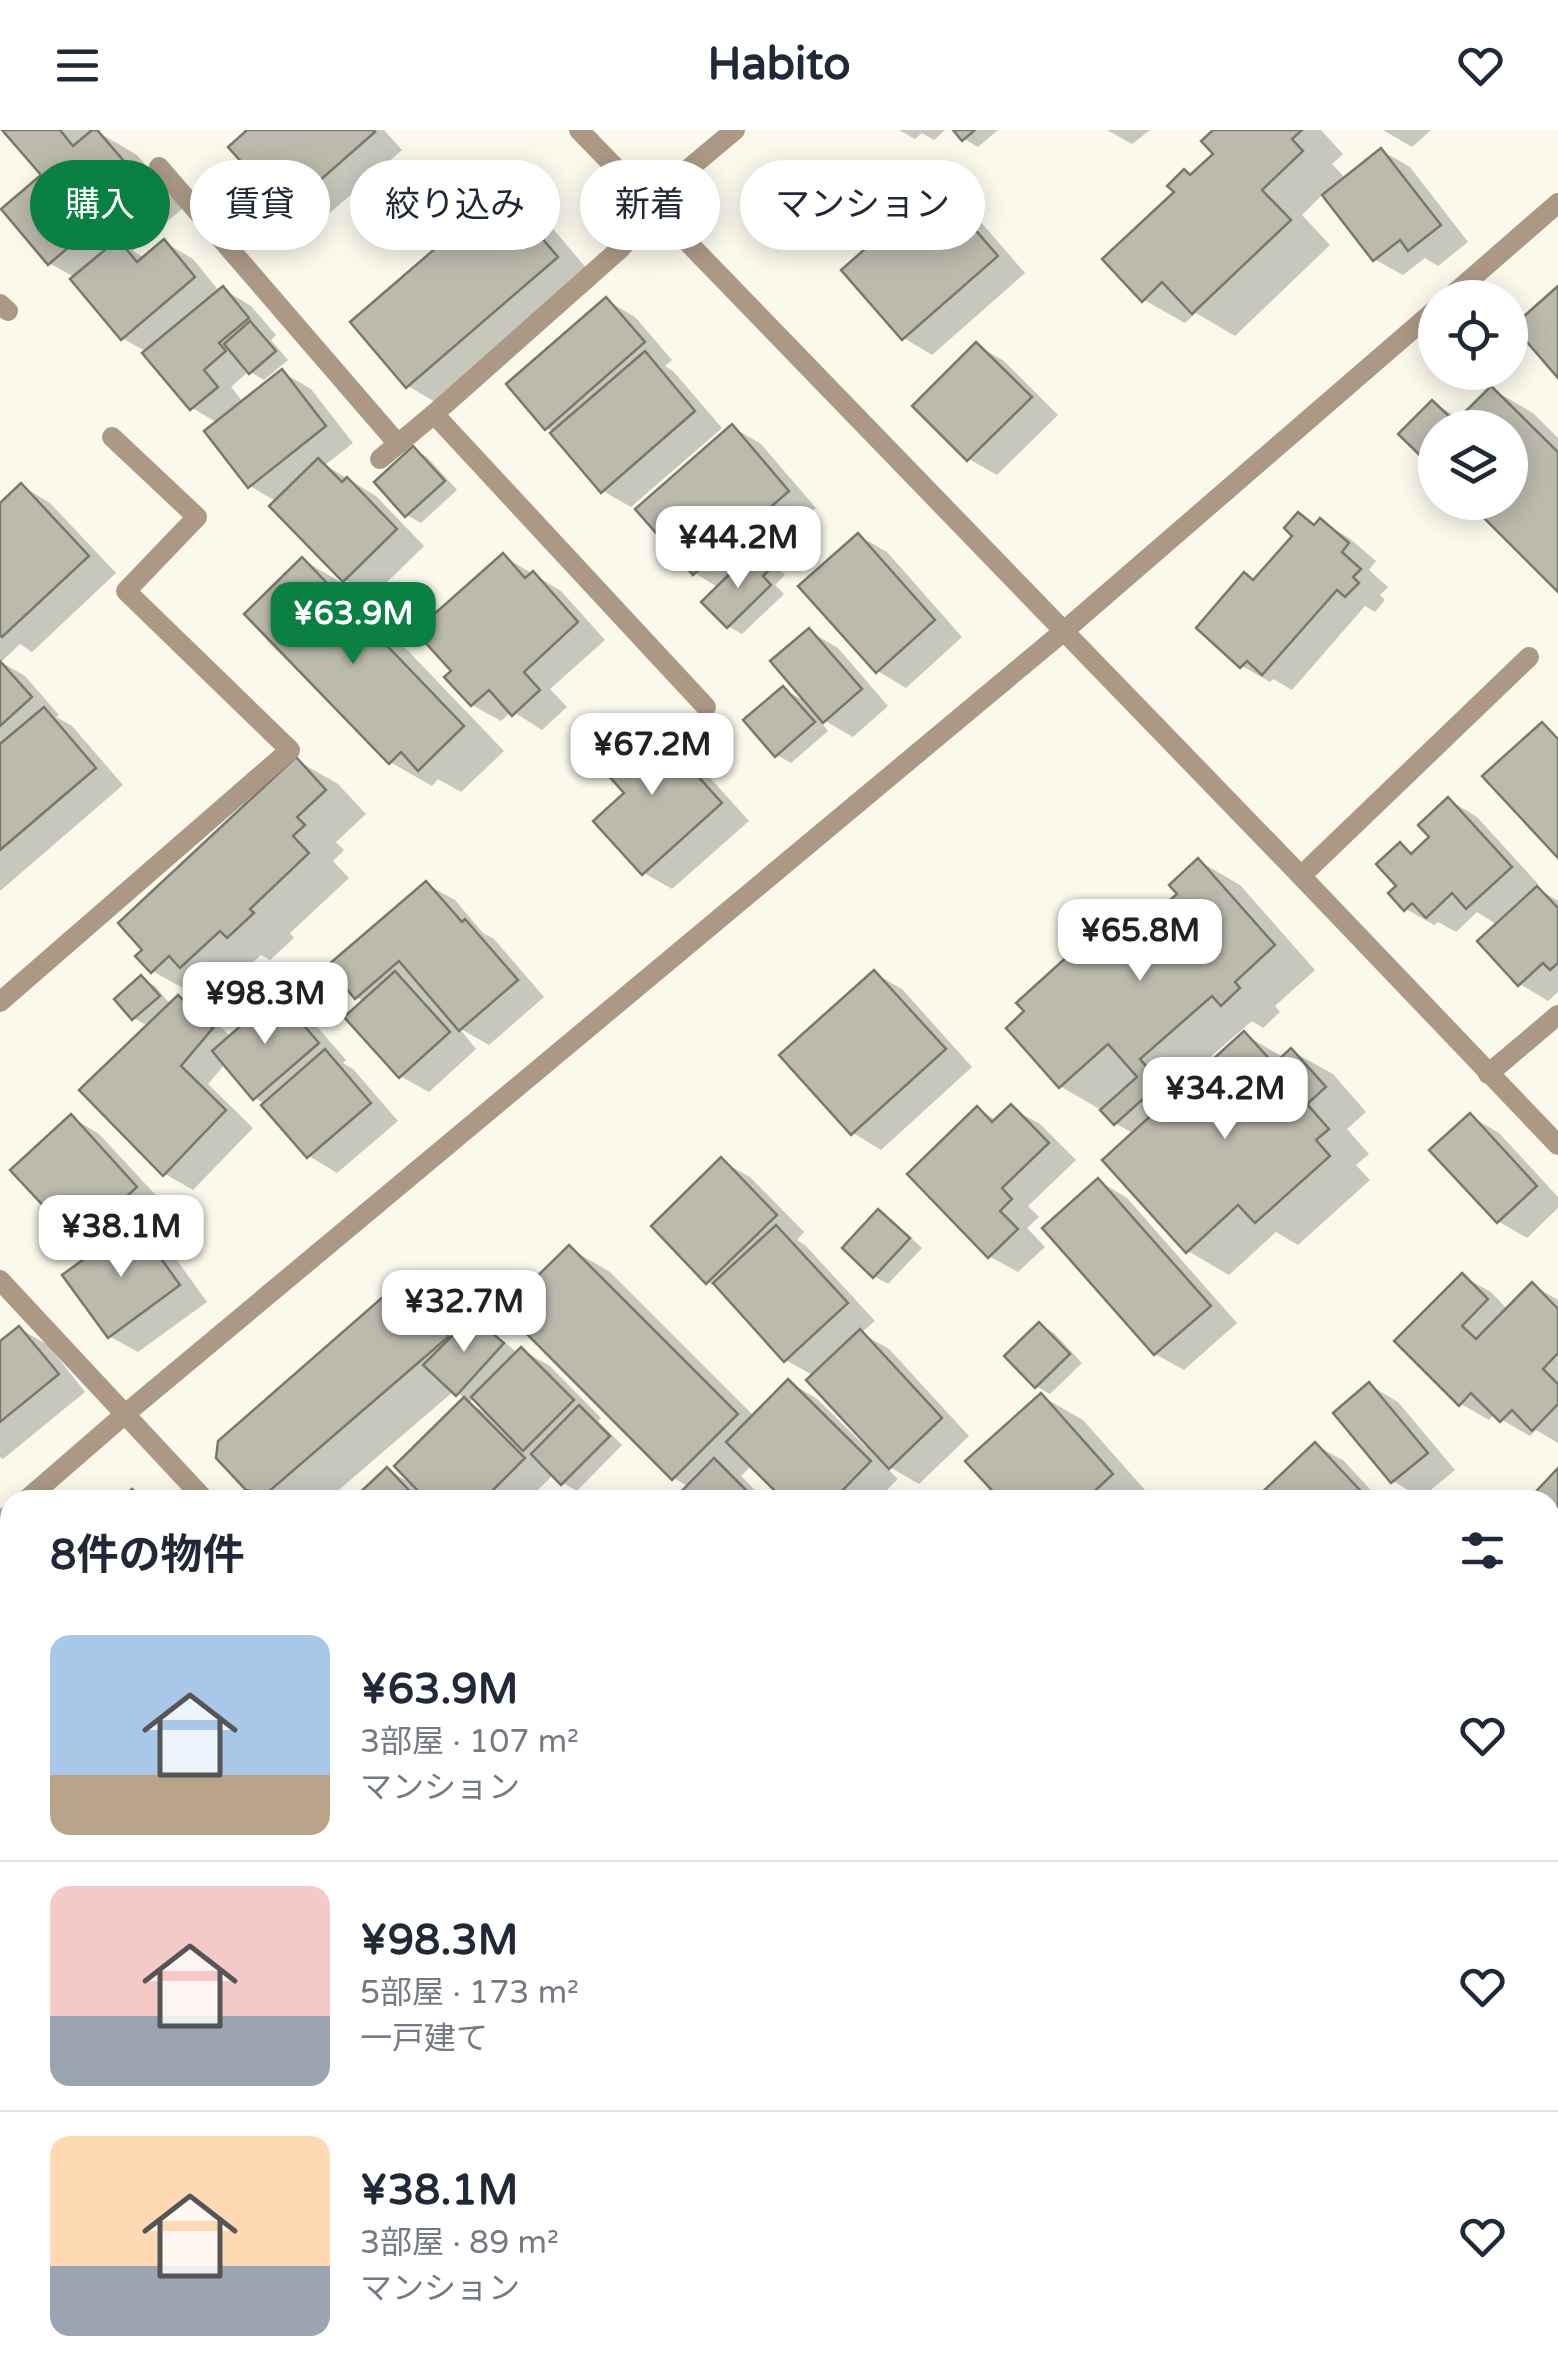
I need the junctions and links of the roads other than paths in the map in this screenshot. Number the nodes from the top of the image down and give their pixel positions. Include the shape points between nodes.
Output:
1 (579, 130) edge
2 (735, 130) edge
3 (607, 160) edge
4 (699, 160) edge
5 (170, 179) edge
6 (1558, 203) edge
7 (619, 250) edge
8 (693, 250) edge
9 (1470, 280) edge
10 (1418, 325) edge
11 (434, 414) junction
12 (112, 437) dead end
13 (398, 444) junction
14 (380, 459) dead end
15 (1064, 631) junction
16 (1529, 657) dead end
17 (706, 707) dead end
18 (1300, 876) junction
19 (0, 1002) edge
20 (1558, 1015) edge
21 (1488, 1074) junction
22 (1558, 1145) edge
23 (0, 1280) edge
24 (124, 1416) junction
25 (38, 1490) edge
26 (195, 1490) edge

1 - 3 street
2 - 4 street
5 - 13 street
6 - 9 street
7 - 11 street
8 - 15 street
10 - 15 street
11 - 13 street
11 - 17 street
12 - 19 street via 197,517 126,591 290,750
13 - 14 street
15 - 18 street
15 - 24 street
16 - 18 street
18 - 21 street
20 - 21 street
21 - 22 street
23 - 24 street
24 - 25 street
24 - 26 street

